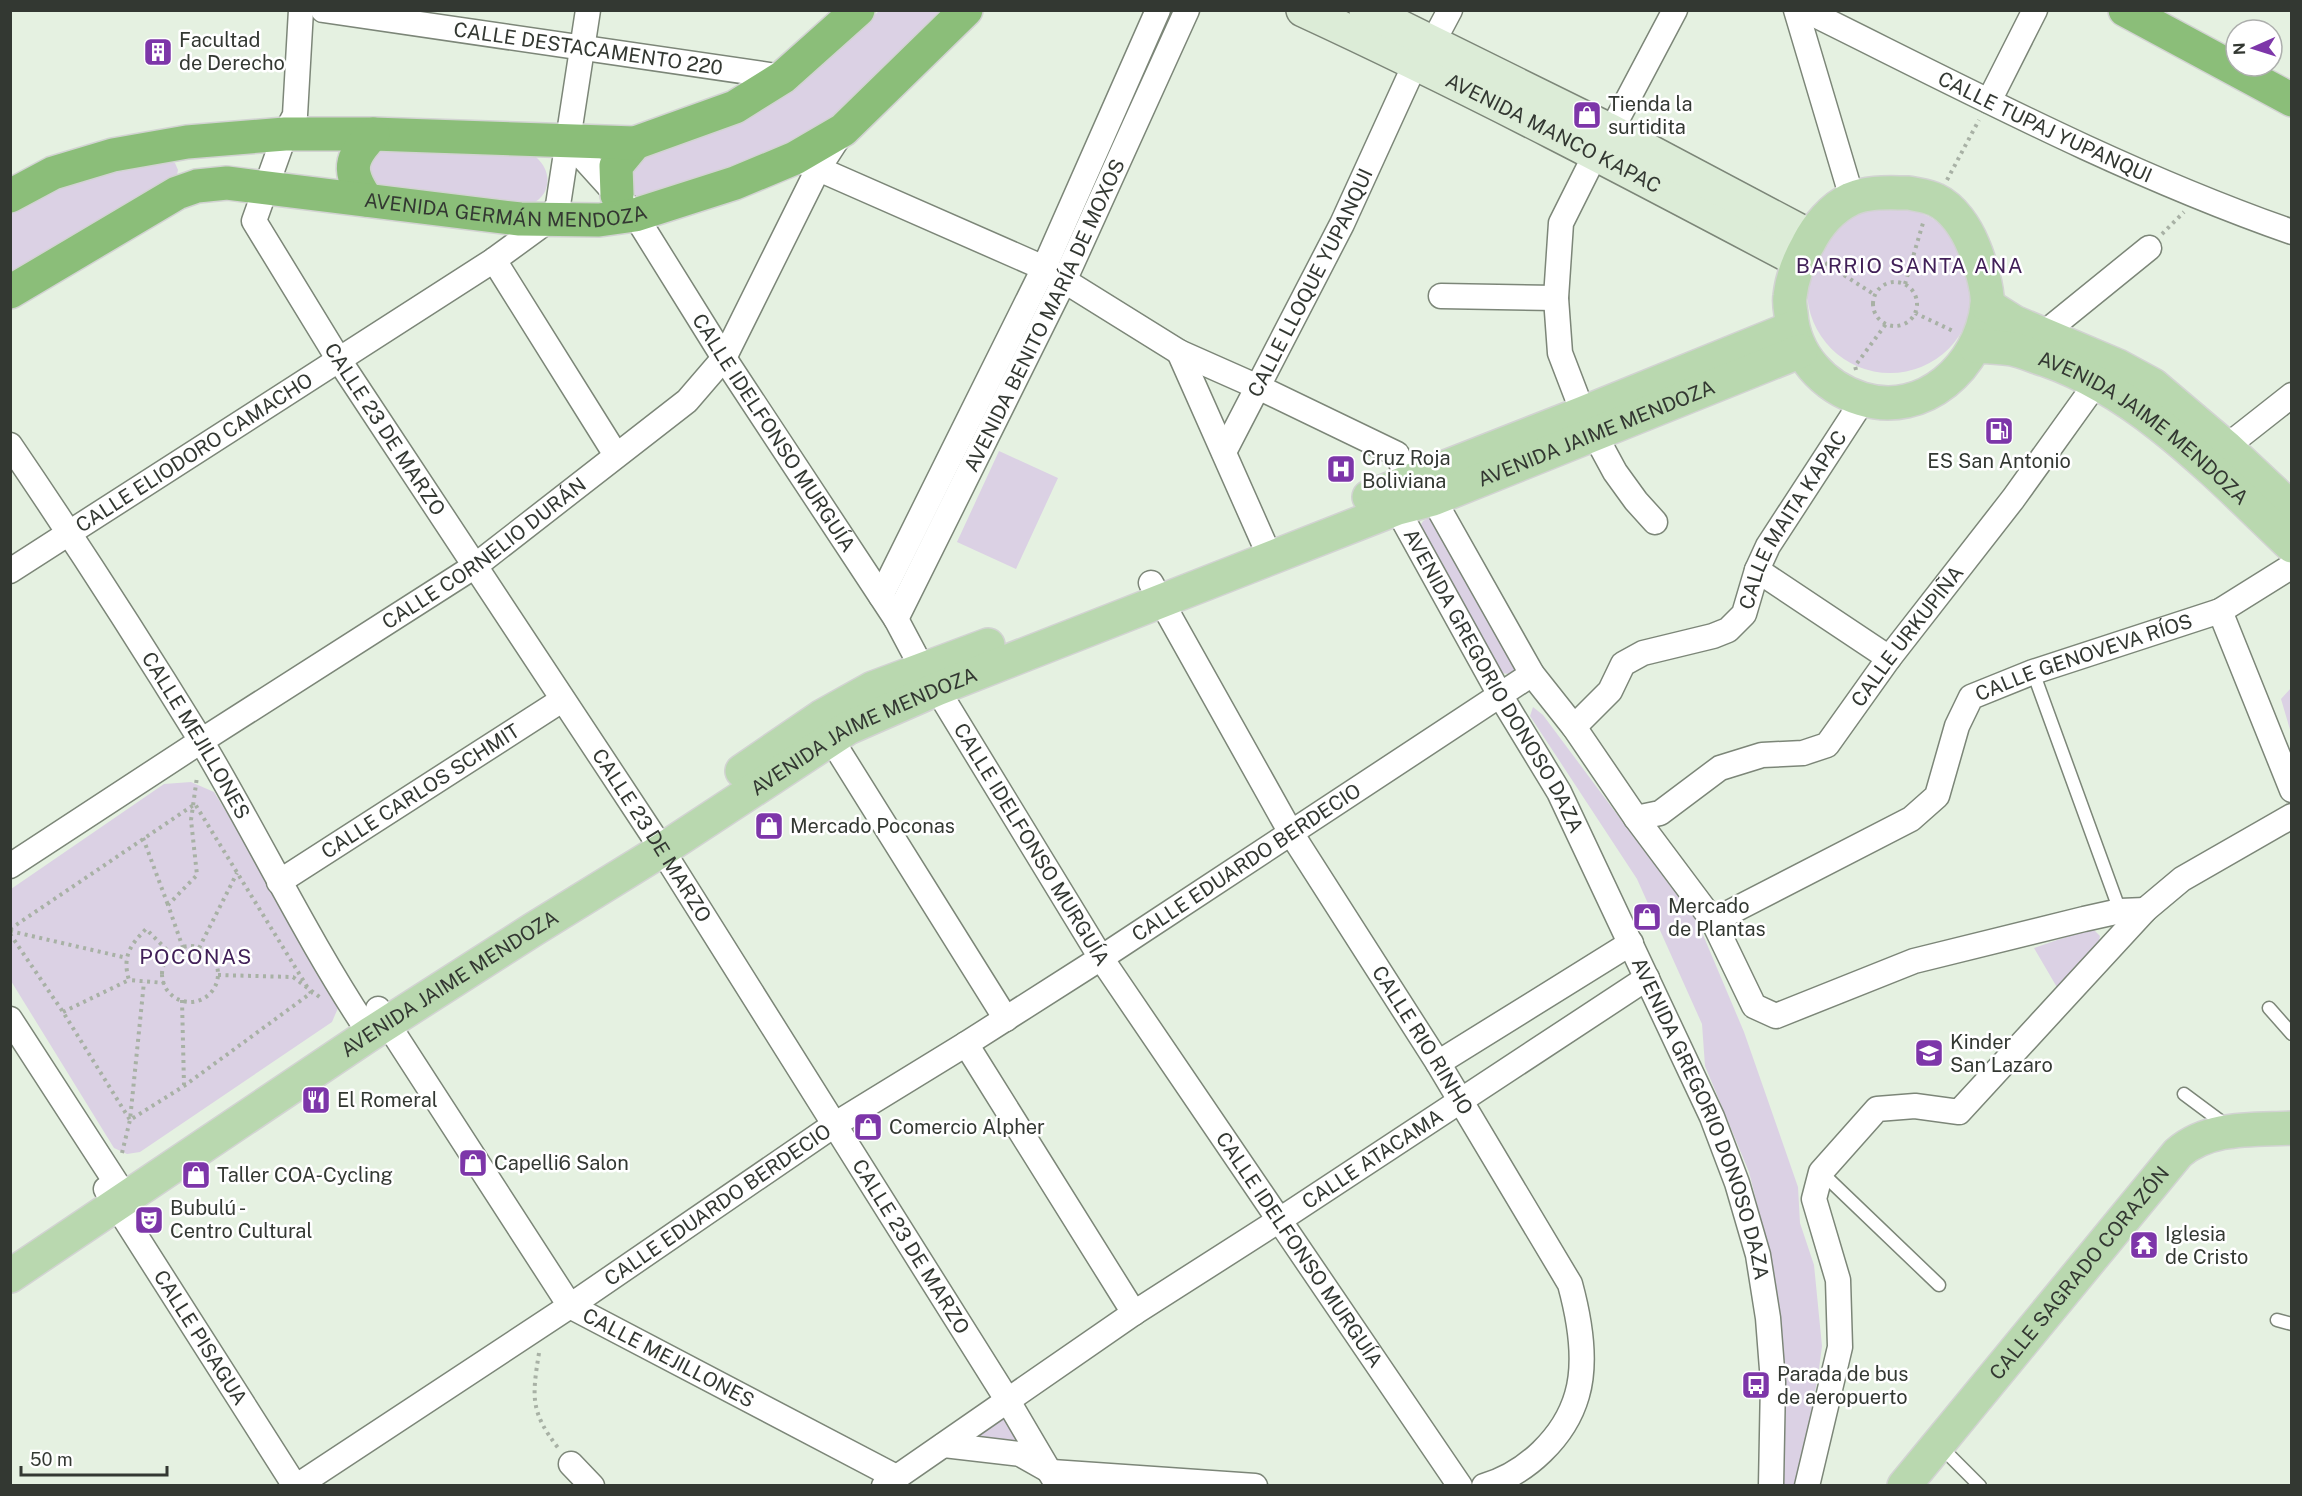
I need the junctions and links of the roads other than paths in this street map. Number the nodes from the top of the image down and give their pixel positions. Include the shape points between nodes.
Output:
1 (301, 10) edge
2 (323, 10) edge
3 (588, 10) edge
4 (858, 10) edge
5 (1158, 10) edge
6 (1187, 10) edge
7 (1303, 10) edge
8 (1366, 10) edge
9 (1449, 10) edge
10 (1675, 10) edge
11 (1797, 10) edge
12 (1805, 10) edge
13 (2035, 10) edge
14 (2125, 10) edge
15 (961, 13) edge
16 (583, 48) junction
17 (1424, 52) junction
18 (783, 78) junction
19 (2292, 100) edge
20 (1989, 101) junction
21 (285, 134) junction
22 (373, 134) junction
23 (568, 141) junction
24 (1603, 142) junction
25 (635, 143) junction
26 (162, 147) junction
27 (807, 163) junction
28 (264, 187) junction
29 (177, 193) junction
30 (10, 196) edge
31 (1852, 198) junction
32 (367, 201) junction
33 (626, 205) junction
34 (550, 219) junction
35 (2292, 232) edge
36 (2149, 248) road end
37 (1804, 252) junction
38 (494, 260) junction
39 (1054, 275) junction
40 (10, 292) edge
41 (1441, 296) dead end
42 (1556, 298) junction
43 (1988, 305) junction
44 (2043, 334) junction
45 (1796, 339) junction
46 (1976, 344) junction
47 (1179, 352) junction
48 (724, 358) junction
49 (339, 360) junction
50 (2108, 374) junction
51 (1258, 387) junction
52 (2292, 395) edge
53 (1863, 400) junction
54 (1588, 424) junction
55 (10, 445) edge
56 (1224, 452) junction
57 (616, 455) junction
58 (2219, 459) junction
59 (1409, 491) junction
60 (2292, 509) edge
61 (1655, 522) dead end
62 (70, 533) junction
63 (2292, 546) edge
64 (1266, 548) junction
65 (475, 566) junction
66 (2292, 566) edge
67 (1757, 570) junction
68 (10, 571) edge
69 (1156, 592) junction
70 (880, 596) junction
71 (2220, 611) junction
72 (896, 619) junction
73 (1889, 658) junction
74 (2034, 672) junction
75 (1532, 674) junction
76 (930, 678) junction
77 (1500, 695) junction
78 (562, 700) junction
79 (1574, 727) junction
80 (831, 739) junction
81 (201, 741) junction
82 (2292, 790) edge
83 (2292, 816) edge
84 (1636, 818) junction
85 (1291, 833) junction
86 (657, 842) junction
87 (10, 866) edge
88 (279, 882) junction
89 (2145, 910) junction
90 (2120, 911) junction
91 (1713, 921) junction
92 (1631, 943) junction
93 (1101, 958) junction
94 (1647, 978) junction
95 (2269, 1008) dead end
96 (1006, 1018) junction
97 (10, 1019) edge
98 (374, 1021) junction
99 (2292, 1034) edge
100 (966, 1044) junction
101 (1438, 1063) junction
102 (2184, 1094) dead end
103 (1461, 1101) junction
104 (834, 1125) junction
105 (2292, 1128) edge
106 (2233, 1131) junction
107 (1821, 1172) junction
108 (116, 1194) junction
109 (1281, 1220) junction
110 (10, 1251) edge
111 (10, 1276) edge
112 (1939, 1285) dead end
113 (570, 1306) junction
114 (1134, 1313) junction
115 (2277, 1320) dead end
116 (2292, 1324) edge
117 (1008, 1401) junction
118 (944, 1445) junction
119 (1939, 1445) junction
120 (571, 1464) road end
121 (1055, 1478) edge
122 (890, 1481) edge
123 (296, 1485) edge
124 (591, 1485) edge
125 (1255, 1485) edge
126 (1460, 1485) edge
127 (1484, 1485) edge
128 (1771, 1485) edge
129 (1807, 1485) edge
130 (1904, 1485) edge
131 (1980, 1485) edge

1 - 21 street, CALLE 23 DE MARZO via 295,115
2 - 16 street, CALLE DESTACAMENTO 220
3 - 16 street
4 - 18 highway
5 - 39 street, AVENIDA BENITO MARÍA DE MOXOS
6 - 39 street, AVENIDA BENITO MARÍA DE MOXOS
7 - 17 main road, AVENIDA MANCO KAPAC
8 - 17 main road, AVENIDA MANCO KAPAC
9 - 17 street, CALLE LLOQUE YUPANQUI
10 - 24 street
11 - 31 street
12 - 20 street, CALLE TUPAJ YUPANQUI
13 - 20 street
14 - 19 highway
15 - 27 highway, AVENIDA GERMÁN MENDOZA
16 - 18 street, CALLE DESTACAMENTO 220
16 - 23 street
17 - 24 main road, AVENIDA MANCO KAPAC
17 - 51 street, CALLE LLOQUE YUPANQUI
18 - 25 highway via 735,107
20 - 35 street, CALLE TUPAJ YUPANQUI via 2199,198
21 - 22 highway
21 - 26 highway
21 - 28 street, CALLE 23 DE MARZO
22 - 23 highway
22 - 32 highway via 353,161 353,177
23 - 25 highway
23 - 33 street, CALLE IDELFONSO MURGUÍA
23 - 34 street via 558,205
24 - 37 main road, AVENIDA MANCO KAPAC
24 - 42 street via 1561,223
25 - 33 highway via 616,166
26 - 29 highway via 177,155 182,168
26 - 30 highway via 113,155 53,173
27 - 33 highway, AVENIDA GERMÁN MENDOZA via 735,183
27 - 39 street
27 - 48 street, CALLE CORNELIO DURÁN
28 - 29 highway, AVENIDA GERMÁN MENDOZA via 227,183
28 - 32 highway, AVENIDA GERMÁN MENDOZA
28 - 49 street, CALLE 23 DE MARZO via 254,220
29 - 40 highway, AVENIDA GERMÁN MENDOZA
31 - 37 main road via 1827,216
31 - 43 main road via 1909,193 1936,200 1953,213 1967,231 1980,262
32 - 34 highway, AVENIDA GERMÁN MENDOZA
33 - 34 highway, AVENIDA GERMÁN MENDOZA via 599,220
33 - 48 street, CALLE IDELFONSO MURGUÍA
34 - 38 street, CALLE ELIODORO CAMACHO
36 - 44 street
37 - 45 main road via 1789,297
38 - 49 street, CALLE ELIODORO CAMACHO
38 - 57 street
39 - 47 street
39 - 70 street, AVENIDA BENITO MARÍA DE MOXOS
39 - 72 street, AVENIDA BENITO MARÍA DE MOXOS
41 - 42 street
42 - 54 street via 1560,353
43 - 44 main road, AVENIDA JAIME MENDOZA
43 - 46 main road
44 - 50 main road, AVENIDA JAIME MENDOZA
45 - 53 main road via 1817,373 1838,390
45 - 54 main road, AVENIDA JAIME MENDOZA
46 - 50 main road, AVENIDA JAIME MENDOZA via 2014,349 2054,363
46 - 53 main road via 1952,378 1924,396 1904,401
47 - 51 street
47 - 56 street
48 - 57 street, CALLE CORNELIO DURÁN via 687,401
48 - 70 street, CALLE IDELFONSO MURGUÍA
49 - 62 street, CALLE ELIODORO CAMACHO
49 - 65 street, CALLE 23 DE MARZO
50 - 58 main road, AVENIDA JAIME MENDOZA via 2153,385
50 - 73 street, CALLE URKUPIÑA
51 - 56 street, CALLE LLOQUE YUPANQUI
51 - 59 street via 1397,454
52 - 58 street
53 - 67 street, CALLE MAITA KAPAC via 1768,546
54 - 59 main road, AVENIDA JAIME MENDOZA
54 - 61 street via 1622,482
55 - 62 street, CALLE MEJILLONES
56 - 64 street
57 - 65 street, CALLE CORNELIO DURÁN
58 - 60 main road, AVENIDA JAIME MENDOZA
58 - 63 main road, AVENIDA JAIME MENDOZA
59 - 64 main road, AVENIDA JAIME MENDOZA
59 - 75 street, AVENIDA GREGORIO DONOSO DAZA
59 - 77 street, AVENIDA GREGORIO DONOSO DAZA
62 - 68 street, CALLE ELIODORO CAMACHO
62 - 81 street, CALLE MEJILLONES
64 - 69 main road, AVENIDA JAIME MENDOZA
65 - 78 street, CALLE 23 DE MARZO
65 - 81 street, CALLE CORNELIO DURÁN
66 - 71 street, CALLE GENOVEVA RÍOS
67 - 73 street
67 - 79 street, CALLE MAITA KAPAC via 1744,614 1728,630 1643,653 1623,664 1610,691
69 - 76 main road, AVENIDA JAIME MENDOZA
69 - 85 street, CALLE RIO RINHO
70 - 72 street, CALLE IDELFONSO MURGUÍA
71 - 74 street, CALLE GENOVEVA RÍOS
71 - 82 street
72 - 76 street, CALLE IDELFONSO MURGUÍA
73 - 84 street, CALLE URKUPIÑA via 1827,745 1803,753 1762,755 1720,768 1660,813
74 - 90 lane
74 - 91 street, CALLE GENOVEVA RÍOS via 1971,697 1957,726 1937,796 1911,819
75 - 77 street, CALLE EDUARDO BERDECIO
75 - 79 street, AVENIDA GREGORIO DONOSO DAZA
76 - 80 main road, AVENIDA JAIME MENDOZA
76 - 86 main road, AVENIDA JAIME MENDOZA via 873,688 821,717
76 - 93 street, CALLE IDELFONSO MURGUÍA
77 - 85 street, CALLE EDUARDO BERDECIO
77 - 92 street, AVENIDA GREGORIO DONOSO DAZA via 1559,792
78 - 86 street, CALLE 23 DE MARZO
78 - 88 street, CALLE CARLOS SCHMIT
79 - 84 street, AVENIDA GREGORIO DONOSO DAZA
80 - 86 main road, AVENIDA JAIME MENDOZA
80 - 96 street
81 - 87 street, CALLE CORNELIO DURÁN
81 - 88 street, CALLE MEJILLONES
83 - 89 street via 2182,879
84 - 91 street, AVENIDA GREGORIO DONOSO DAZA
85 - 93 street, CALLE EDUARDO BERDECIO
85 - 101 street, CALLE RIO RINHO
86 - 98 main road, AVENIDA JAIME MENDOZA via 534,929
86 - 104 street, CALLE 23 DE MARZO
88 - 98 street, CALLE MEJILLONES
89 - 90 street
89 - 107 street via 1959,1112 1915,1106 1877,1109
90 - 91 street, AVENIDA GREGORIO DONOSO DAZA via 1914,961 1776,1016 1754,1006
92 - 94 street, AVENIDA GREGORIO DONOSO DAZA
92 - 101 street
93 - 96 street, CALLE EDUARDO BERDECIO
93 - 109 street, CALLE IDELFONSO MURGUÍA
94 - 103 street, CALLE ATACAMA
94 - 128 street, AVENIDA GREGORIO DONOSO DAZA via 1712,1117 1758,1255 1773,1382
95 - 99 lane
96 - 100 street, CALLE EDUARDO BERDECIO
97 - 108 street, CALLE PISAGUA
98 - 108 main road, AVENIDA JAIME MENDOZA
98 - 113 street, CALLE MEJILLONES
100 - 104 street, CALLE EDUARDO BERDECIO
100 - 114 street
101 - 103 street, CALLE RIO RINHO
102 - 106 lane
103 - 109 street, CALLE ATACAMA
103 - 127 street, CALLE RIO RINHO via 1570,1284 1578,1313 1581,1352 1577,1394 1567,1418 1548,1445 1501,1481
104 - 113 street, CALLE EDUARDO BERDECIO
104 - 117 street, CALLE 23 DE MARZO
105 - 106 main road, CALLE SAGRADO CORAZÓN
106 - 119 main road, CALLE SAGRADO CORAZÓN via 2190,1142 2178,1153
107 - 112 lane
107 - 129 street via 1814,1199 1838,1280 1840,1347
108 - 110 main road, AVENIDA JAIME MENDOZA
108 - 111 main road, AVENIDA JAIME MENDOZA
108 - 123 street, CALLE PISAGUA
109 - 114 street, CALLE ATACAMA
109 - 126 street, CALLE IDELFONSO MURGUÍA
113 - 122 street, CALLE MEJILLONES
113 - 123 street, CALLE EDUARDO BERDECIO
114 - 117 street, CALLE ATACAMA
115 - 116 lane
117 - 118 street, CALLE MEJILLONES
117 - 121 street, CALLE 23 DE MARZO
118 - 121 street via 1020,1454
118 - 122 street, CALLE MEJILLONES
119 - 130 main road, CALLE SAGRADO CORAZÓN
119 - 131 lane
120 - 124 street
121 - 125 street

